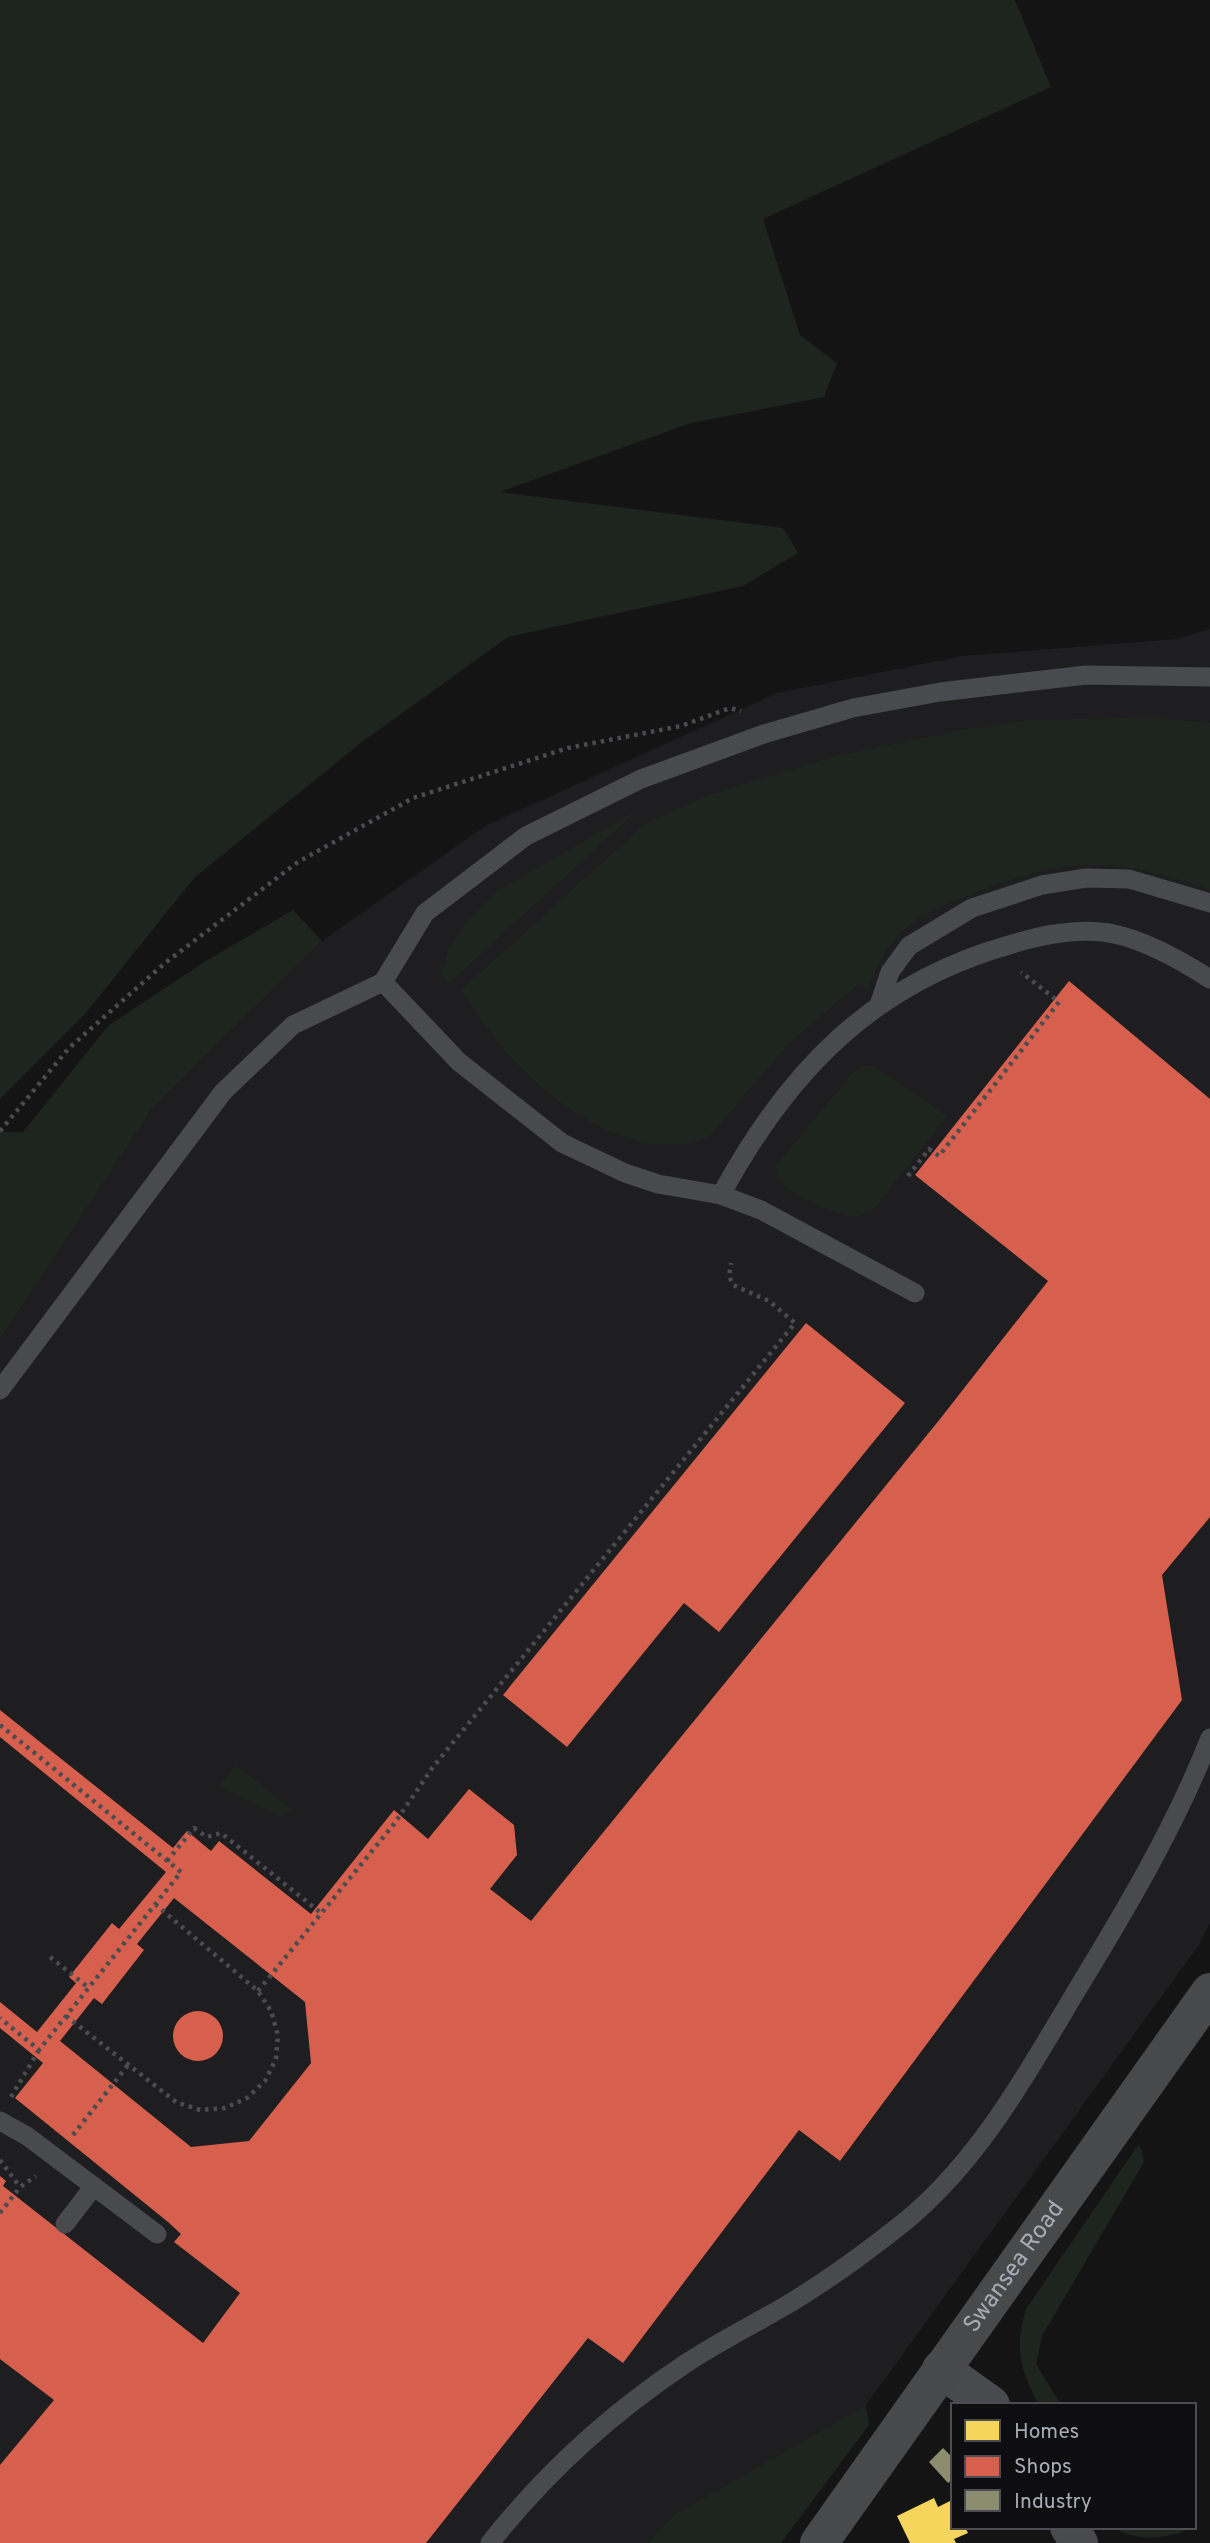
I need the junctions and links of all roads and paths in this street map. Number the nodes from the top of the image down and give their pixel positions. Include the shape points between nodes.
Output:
1 (1210, 677) edge
2 (744, 711) dead end
3 (1210, 903) edge
4 (1019, 971) dead end
5 (1210, 979) edge
6 (383, 982) junction
7 (879, 1005) junction
8 (0, 1131) edge
9 (908, 1176) dead end
10 (721, 1195) junction
11 (731, 1263) dead end
12 (915, 1293) dead end
13 (0, 1390) edge
14 (0, 1725) edge
15 (1210, 1738) edge
16 (167, 1861) junction
17 (156, 1905) junction
18 (321, 1913) junction
19 (50, 1957) dead end
20 (89, 1988) junction
21 (258, 1991) junction
22 (1210, 1992) edge
23 (66, 2016) junction
24 (0, 2018) edge
25 (128, 2065) junction
26 (0, 2121) edge
27 (68, 2141) dead end
28 (0, 2160) edge
29 (40, 2173) dead end
30 (94, 2186) junction
31 (20, 2187) junction
32 (0, 2213) edge
33 (65, 2224) dead end
34 (157, 2234) dead end
35 (941, 2369) junction
36 (988, 2403) edge
37 (491, 2543) edge
38 (819, 2543) edge

1 - 6 lane via 1086,675 940,692 764,734 640,779 526,836 425,913
2 - 8 path via 730,708 681,726 568,748 426,794 298,862 165,963 69,1048
3 - 7 lane via 1129,879 1086,878 1042,885 972,908 909,946 890,972
4 - 9 path via 1059,1002 939,1156 929,1149
5 - 7 lane via 1151,947 1114,934 1076,932 975,954
6 - 10 lane via 458,1062 562,1143 657,1184
6 - 13 lane via 293,1025 223,1092
7 - 10 lane via 796,1079
10 - 12 lane via 782,1219
11 - 18 path via 733,1285 769,1301 795,1323 433,1767 394,1824
14 - 16 path
15 - 37 lane via 1143,1877 1087,1974 1024,2079 958,2169 909,2217 852,2261 795,2301 683,2365 597,2429 551,2471
16 - 17 path via 181,1872
16 - 18 path via 194,1828 207,1837 221,1833
17 - 20 path
17 - 21 path
18 - 21 path
19 - 20 path
20 - 23 path
21 - 25 path via 271,2011 278,2035 276,2059 265,2081 247,2098 225,2108 200,2110 176,2102
22 - 35 street, Swansea Road
23 - 24 path via 39,2050
23 - 25 path
25 - 27 path
26 - 30 lane
28 - 31 path
29 - 31 path
30 - 33 lane
30 - 34 lane
31 - 32 path
35 - 36 street
35 - 38 street, Swansea Road

